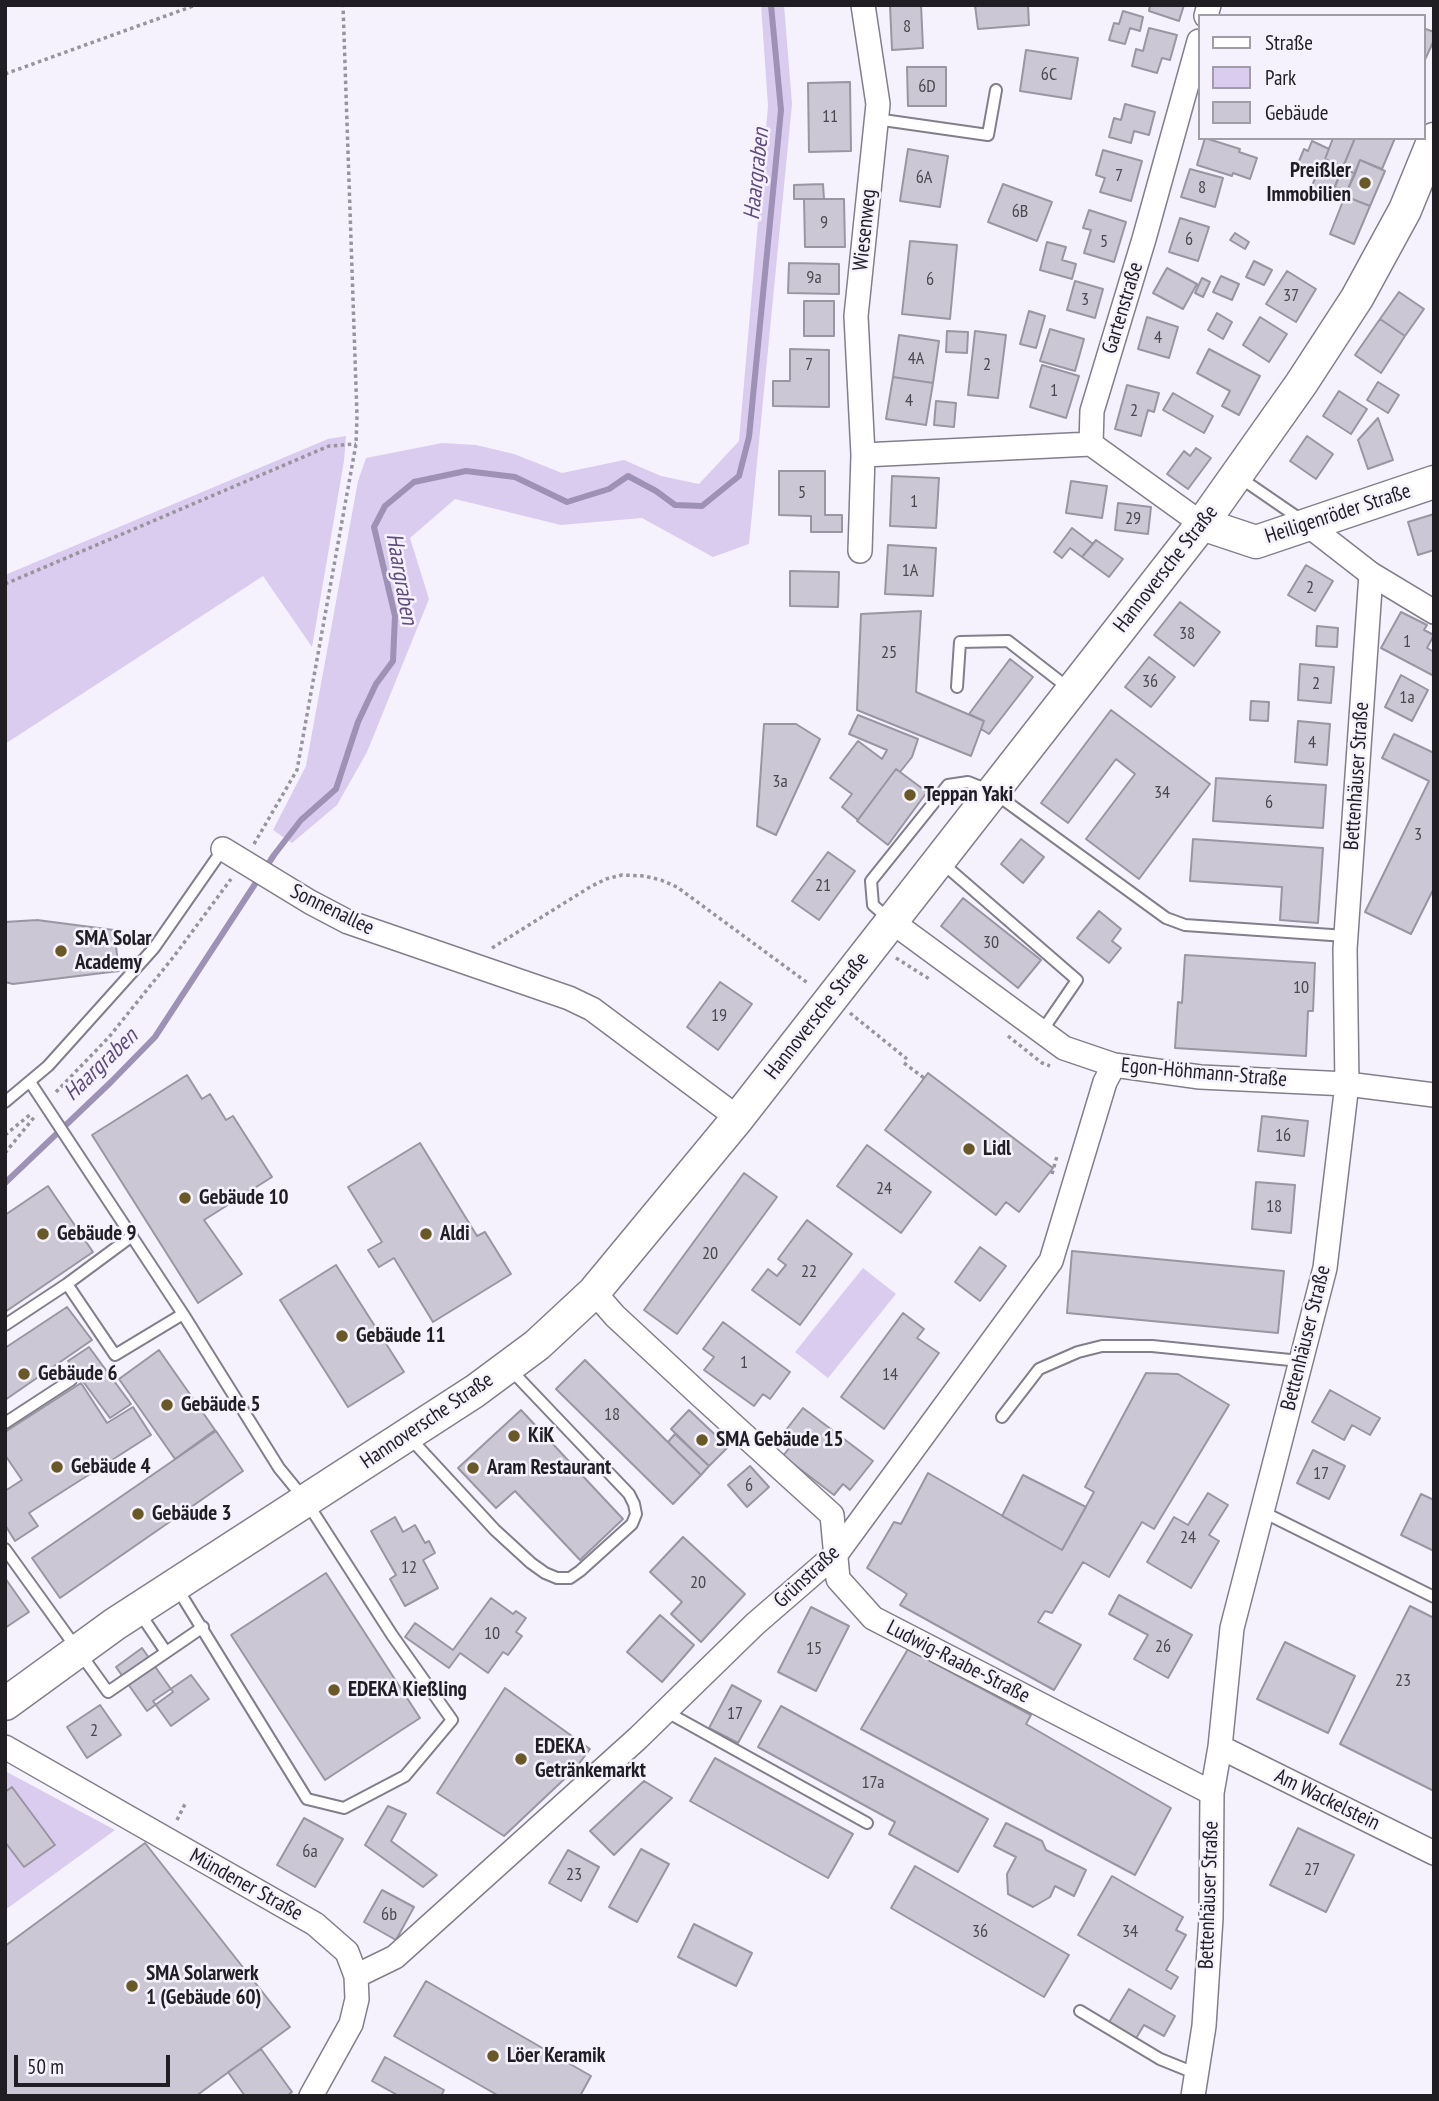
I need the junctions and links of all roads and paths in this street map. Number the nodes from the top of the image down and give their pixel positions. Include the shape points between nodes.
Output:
1 (196, 5) edge
2 (343, 5) edge
3 (863, 5) edge
4 (1198, 45) edge
5 (5, 74) edge
6 (996, 90) dead end
7 (876, 119) junction
8 (1434, 139) edge
9 (356, 444) junction
10 (1091, 444) junction
11 (863, 455) junction
12 (1237, 476) junction
13 (1434, 482) edge
14 (1202, 524) junction
15 (1308, 525) junction
16 (860, 551) dead end
17 (1371, 574) junction
18 (5, 584) edge
19 (1434, 612) edge
20 (957, 687) dead end
21 (1072, 691) junction
22 (992, 792) junction
23 (223, 849) joint
24 (939, 861) junction
25 (244, 862) junction
26 (891, 921) junction
27 (1346, 936) junction
28 (478, 967) junction
29 (814, 988) dead end
30 (846, 1010) dead end
31 (1042, 1031) junction
32 (1114, 1065) junction
33 (925, 1078) dead end
34 (30, 1082) junction
35 (1347, 1084) junction
36 (1434, 1096) edge
37 (5, 1102) edge
38 (45, 1102) junction
39 (738, 1118) junction
40 (5, 1135) edge
41 (5, 1153) edge
42 (132, 1236) junction
43 (67, 1284) junction
44 (594, 1292) junction
45 (183, 1314) junction
46 (5, 1325) edge
47 (1300, 1361) junction
48 (508, 1367) junction
49 (71, 1380) dead end
50 (1002, 1417) dead end
51 (5, 1423) edge
52 (408, 1435) junction
53 (306, 1501) junction
54 (1261, 1511) junction
55 (5, 1549) edge
56 (837, 1553) junction
57 (176, 1585) junction
58 (1434, 1597) edge
59 (137, 1610) junction
60 (203, 1627) junction
61 (76, 1650) junction
62 (166, 1652) junction
63 (5, 1704) edge
64 (665, 1712) junction
65 (5, 1747) edge
66 (1220, 1748) junction
67 (1212, 1793) junction
68 (867, 1823) dead end
69 (1434, 1853) edge
70 (356, 1976) junction
71 (1080, 2011) dead end
72 (1195, 2085) edge
73 (311, 2096) edge

1 - 5 path
2 - 9 path
3 - 7 street, Wiesenweg via 878,104
4 - 10 street, Gartenstraße via 1092,411
6 - 7 lane via 988,135
7 - 11 street, Wiesenweg via 856,316
8 - 12 main road, Hannoversche Straße via 1405,210 1357,298
9 - 18 path via 328,446
9 - 25 path via 297,770
10 - 11 street
10 - 14 street
11 - 16 street, Wiesenweg
12 - 14 main road, Hannoversche Straße
12 - 15 lane
13 - 15 main road, Heiligenröder Straße
14 - 15 main road, Heiligenröder Straße via 1256,542
14 - 21 main road, Hannoversche Straße
15 - 17 street
17 - 19 street
17 - 27 street, Bettenhäuser Straße
20 - 21 lane via 960,642 1008,641
21 - 22 main road, Hannoversche Straße
22 - 24 main road, Hannoversche Straße
22 - 26 lane via 968,782 948,785 881,865 871,881 873,905
22 - 27 lane via 1166,918 1185,925
23 - 25 street, Sonnenallee
23 - 34 lane, Sonnenallee via 154,948
24 - 26 main road, Hannoversche Straße
24 - 31 lane via 1077,980
25 - 28 street, Sonnenallee via 348,922
25 - 38 path via 109,1037
26 - 31 street, Egon-Höhmann-Straße
26 - 39 main road, Hannoversche Straße
27 - 35 street, Bettenhäuser Straße
28 - 29 path via 499,942 590,887 606,879 643,876 677,887
28 - 39 street, Sonnenallee via 592,1009
30 - 33 path
31 - 32 street, Egon-Höhmann-Straße via 1064,1048
32 - 35 street, Egon-Höhmann-Straße via 1200,1077
32 - 56 street, Grünstraße via 1051,1261
34 - 37 lane, Sonnenallee
34 - 38 lane
35 - 36 street, Egon-Höhmann-Straße
35 - 47 street, Bettenhäuser Straße via 1325,1268
38 - 40 path
38 - 41 path
38 - 42 lane
39 - 44 main road, Hannoversche Straße
42 - 43 lane
42 - 45 lane
43 - 45 lane via 115,1355
43 - 46 lane
44 - 48 main road, Hannoversche Straße
44 - 56 street, Ludwig-Raabe-Straße via 832,1515
45 - 53 lane via 279,1468
47 - 50 lane via 1152,1346 1102,1346 1039,1368
47 - 54 street, Bettenhäuser Straße
48 - 52 main road, Hannoversche Straße
48 - 52 lane via 634,1504 632,1524 570,1578 557,1578 531,1563 472,1507
49 - 51 lane
52 - 53 main road, Hannoversche Straße
53 - 57 main road, Hannoversche Straße
53 - 60 lane via 452,1720 405,1776 344,1808 307,1799
54 - 58 lane
54 - 66 street, Bettenhäuser Straße via 1232,1628
55 - 61 lane
56 - 64 street, Grünstraße via 755,1624
56 - 67 street, Ludwig-Raabe-Straße via 838,1579 873,1618
57 - 59 main road, Hannoversche Straße
57 - 60 lane
59 - 61 main road, Hannoversche Straße
59 - 62 lane
60 - 62 lane
61 - 62 lane via 108,1692
61 - 63 main road, Hannoversche Straße
64 - 68 lane
64 - 70 street, Grünstraße via 395,1957
65 - 70 street, Mündener Straße via 315,1924 347,1952
66 - 67 street, Bettenhäuser Straße
66 - 69 street, Am Wackelstein
67 - 72 street, Bettenhäuser Straße via 1211,1918
70 - 73 street via 351,2024
71 - 72 lane

